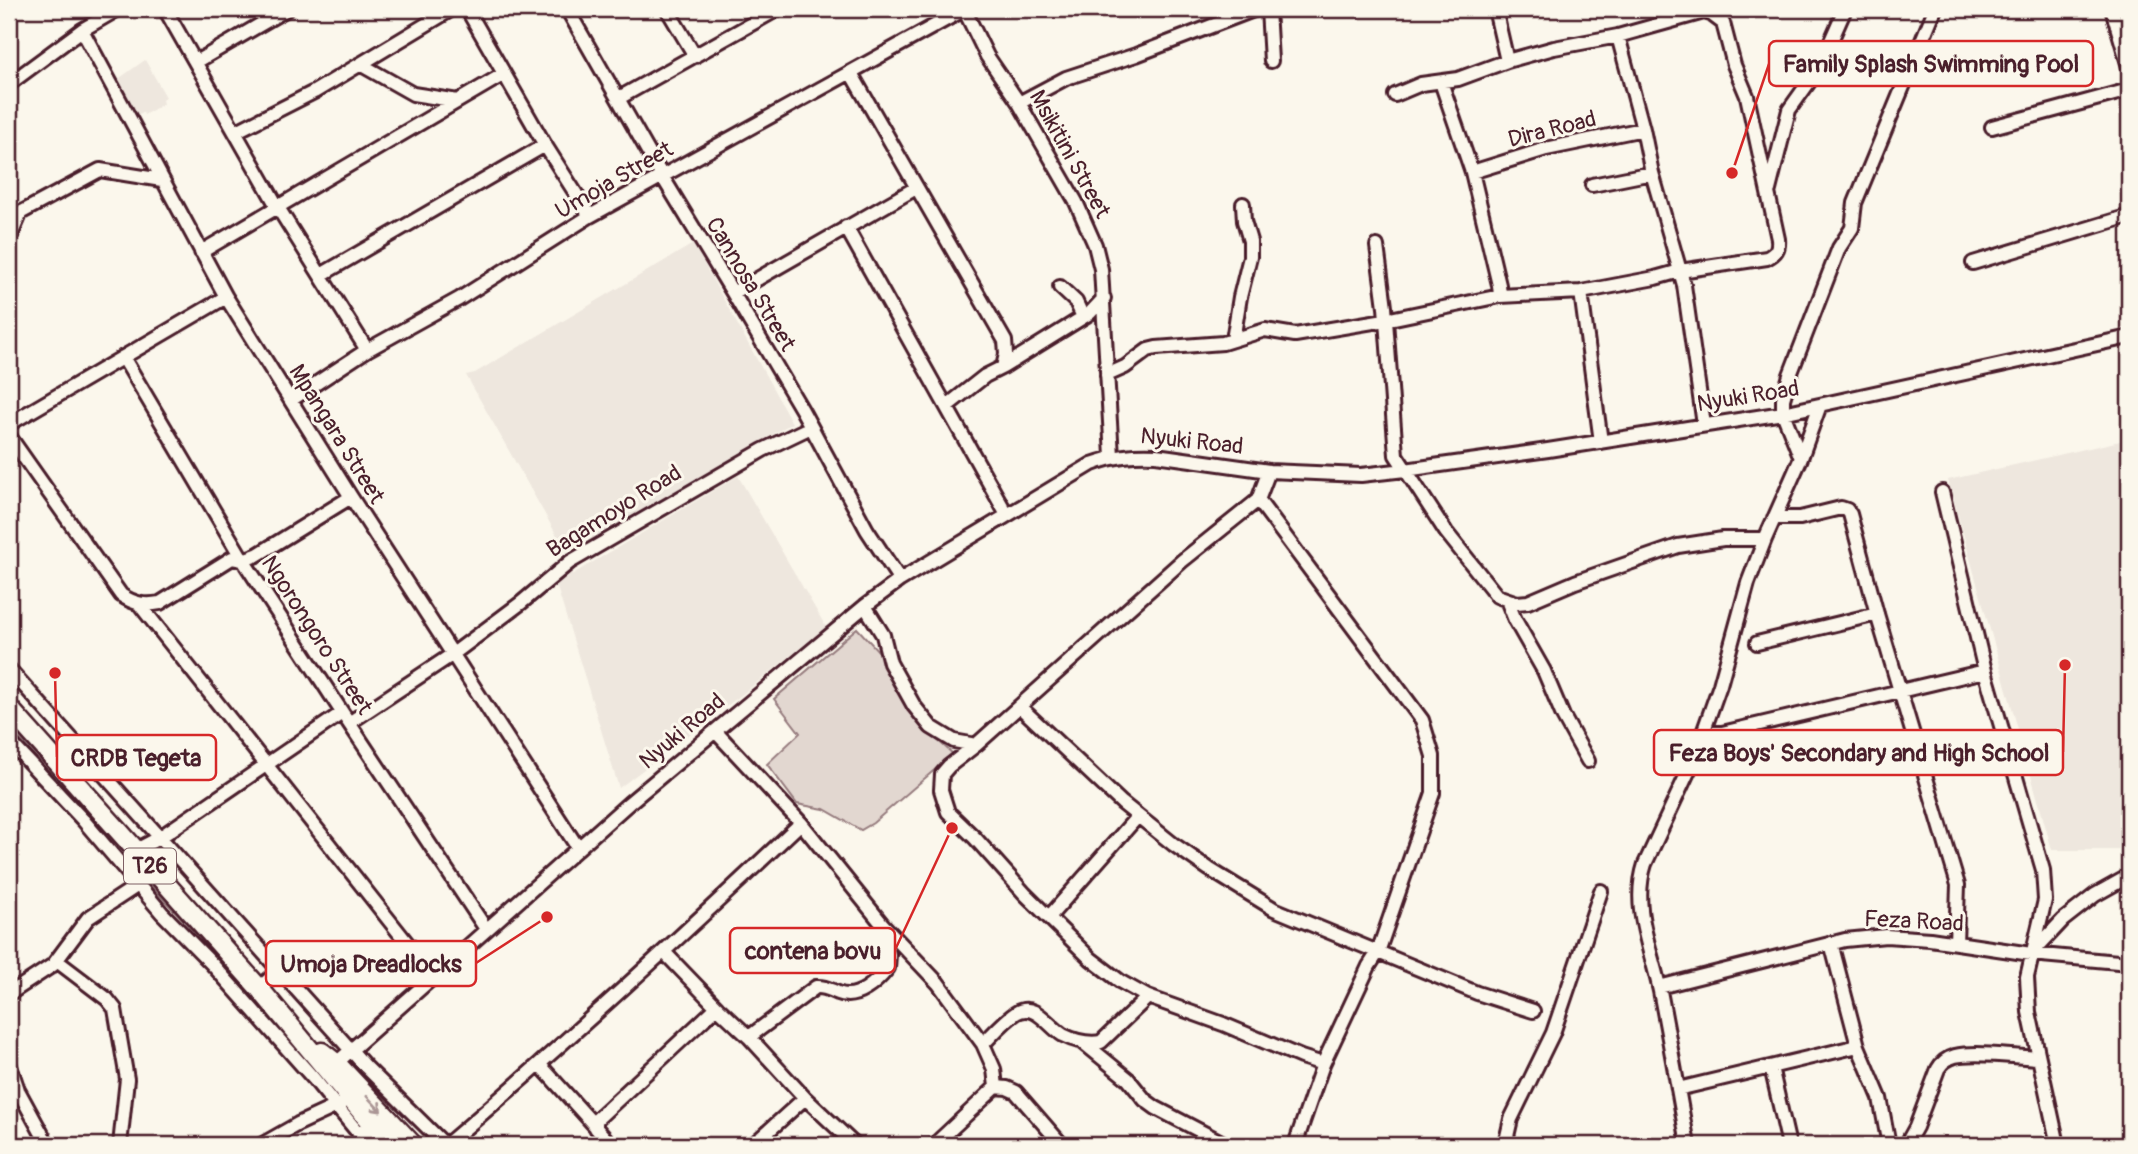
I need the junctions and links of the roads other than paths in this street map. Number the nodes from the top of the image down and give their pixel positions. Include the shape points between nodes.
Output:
1 (118, 9) edge
2 (165, 9) edge
3 (287, 9) edge
4 (452, 9) edge
5 (467, 9) edge
6 (567, 9) edge
7 (667, 9) edge
8 (778, 9) edge
9 (964, 9) edge
10 (1256, 9) edge
11 (1268, 9) edge
12 (1495, 9) edge
13 (1845, 9) edge
14 (1936, 9) edge
15 (2112, 9) edge
16 (1702, 11) edge
17 (82, 30) junction
18 (1618, 36) junction
19 (695, 56) junction
20 (1271, 61) dead end
21 (1507, 61) junction
22 (196, 62) junction
23 (360, 64) junction
24 (2129, 67) edge
25 (850, 73) junction
26 (505, 74) junction
27 (1441, 82) junction
28 (9, 84) edge
29 (2129, 90) edge
30 (1395, 95) dead end
31 (619, 98) junction
32 (458, 101) junction
33 (1019, 103) junction
34 (1992, 127) dead end
35 (1643, 128) junction
36 (235, 132) junction
37 (545, 145) junction
38 (1472, 172) junction
39 (1652, 173) junction
40 (662, 176) junction
41 (162, 180) junction
42 (1592, 185) dead end
43 (916, 188) junction
44 (1768, 194) junction
45 (1243, 204) dead end
46 (277, 206) junction
47 (21, 212) junction
48 (590, 216) junction
49 (2129, 216) edge
50 (9, 219) edge
51 (846, 227) junction
52 (9, 240) edge
53 (1377, 246) dead end
54 (201, 252) junction
55 (1973, 263) dead end
56 (1680, 271) junction
57 (321, 275) junction
58 (1060, 287) dead end
59 (1581, 292) junction
60 (733, 293) junction
61 (1500, 296) junction
62 (226, 298) junction
63 (1104, 298) junction
64 (1083, 317) junction
65 (1385, 320) junction
66 (2129, 337) edge
67 (1233, 340) junction
68 (367, 350) junction
69 (123, 357) junction
70 (1003, 368) junction
71 (1107, 376) junction
72 (291, 400) junction
73 (1820, 405) junction
74 (947, 406) junction
75 (1783, 413) junction
76 (9, 424) edge
77 (1704, 425) junction
78 (811, 427) junction
79 (9, 436) edge
80 (1601, 442) junction
81 (1112, 456) junction
82 (1801, 458) junction
83 (1405, 470) junction
84 (1269, 471) junction
85 (1942, 492) dead end
86 (351, 497) junction
87 (1258, 500) junction
88 (1007, 515) junction
89 (1774, 518) junction
90 (1765, 539) junction
91 (243, 560) junction
92 (900, 580) junction
93 (1507, 600) junction
94 (139, 605) junction
95 (865, 606) junction
96 (1877, 614) junction
97 (1757, 643) dead end
98 (453, 654) junction
99 (9, 668) edge
100 (1985, 671) junction
101 (1900, 690) junction
102 (1020, 706) junction
103 (9, 708) edge
104 (346, 718) junction
105 (715, 731) junction
106 (1703, 733) junction
107 (9, 740) edge
108 (976, 745) junction
109 (1588, 761) dead end
110 (266, 764) junction
111 (1138, 816) junction
112 (801, 822) junction
113 (159, 838) junction
114 (578, 848) junction
115 (140, 854) junction
116 (126, 872) junction
117 (2129, 876) edge
118 (138, 886) junction
119 (1601, 891) dead end
120 (1049, 917) junction
121 (883, 925) junction
122 (486, 929) junction
123 (1831, 943) junction
124 (1956, 943) junction
125 (1378, 951) junction
126 (664, 952) junction
127 (2031, 954) junction
128 (57, 961) junction
129 (2129, 963) edge
130 (226, 966) junction
131 (280, 970) junction
132 (434, 978) junction
133 (1659, 987) junction
134 (259, 988) junction
135 (9, 993) edge
136 (1148, 997) junction
137 (716, 1007) junction
138 (1533, 1012) dead end
139 (749, 1037) junction
140 (1083, 1042) junction
141 (983, 1044) junction
142 (1858, 1046) junction
143 (352, 1050) junction
144 (2039, 1058) junction
145 (9, 1063) edge
146 (1323, 1064) junction
147 (540, 1065) junction
148 (1772, 1067) junction
149 (331, 1068) junction
150 (996, 1087) junction
151 (1678, 1089) junction
152 (805, 1098) junction
153 (343, 1103) junction
154 (595, 1126) junction
155 (385, 1140) edge
156 (48, 1145) edge
157 (120, 1145) edge
158 (261, 1145) edge
159 (413, 1145) edge
160 (445, 1145) edge
161 (611, 1145) edge
162 (753, 1145) edge
163 (855, 1145) edge
164 (934, 1145) edge
165 (1062, 1145) edge
166 (1227, 1145) edge
167 (1294, 1145) edge
168 (1505, 1145) edge
169 (1688, 1145) edge
170 (1789, 1145) edge
171 (1889, 1145) edge
172 (1906, 1145) edge
173 (2058, 1145) edge

1 - 17 street
2 - 22 street
3 - 22 street
4 - 23 street
5 - 26 street
6 - 31 street, Cannosa Street
7 - 19 street
8 - 19 street
9 - 25 street, Umoja Street
9 - 33 street, Msikitini Street via 987,56
10 - 33 street via 1066,78
11 - 20 street
12 - 21 street
13 - 44 street via 1819,68 1789,110
14 - 75 street via 1855,203 1852,228 1839,248 1790,375
15 - 24 street
16 - 18 street
16 - 44 street via 1723,23 1747,96
17 - 28 street
17 - 41 street, Mpangara Street
18 - 21 street
18 - 35 street
19 - 31 street
21 - 27 street
22 - 36 street
23 - 32 street via 414,94
23 - 36 street
25 - 40 street, Umoja Street
25 - 43 street
26 - 32 street
26 - 37 street
27 - 30 street via 1421,84
27 - 38 street
29 - 34 street
31 - 40 street, Cannosa Street
32 - 46 street
33 - 63 street, Msikitini Street via 1076,202 1095,245
35 - 38 street, Dira Road via 1546,149
35 - 39 street
36 - 46 street
37 - 48 street
37 - 57 street
38 - 61 street
39 - 42 street
39 - 56 street
40 - 48 street, Umoja Street
40 - 60 street, Cannosa Street
41 - 47 street via 100,170
41 - 54 street, Mpangara Street
43 - 51 street
43 - 70 street via 1005,341
44 - 56 street via 1779,244 1773,255
45 - 67 street via 1250,257
46 - 54 street
46 - 57 street
47 - 50 street
47 - 52 street
48 - 68 street, Umoja Street
49 - 55 street
51 - 60 street
51 - 74 street
53 - 65 street
54 - 62 street, Mpangara Street
56 - 59 street
56 - 77 street
57 - 68 street
58 - 64 street via 1076,302
59 - 61 street
59 - 80 street
60 - 78 street, Cannosa Street
61 - 65 street
62 - 69 street
62 - 72 street, Mpangara Street
63 - 64 street
63 - 71 street, Msikitini Street
64 - 70 street
65 - 67 street via 1295,335 1265,330
65 - 83 street via 1396,455
66 - 73 street, Nyuki Road
67 - 71 street via 1148,350
68 - 72 street, Umoja Street
69 - 76 street
69 - 91 street, Ngorongoro Street
70 - 74 street
71 - 81 street, Msikitini Street
72 - 86 street, Mpangara Street
73 - 75 street, Nyuki Road
73 - 82 street
74 - 88 street
75 - 77 street, Nyuki Road
75 - 82 street
77 - 80 street, Nyuki Road
78 - 92 street, Cannosa Street
78 - 98 street, Bagamoyo Road via 570,562
79 - 94 street via 121,595
80 - 83 street, Nyuki Road
81 - 84 street, Nyuki Road via 1156,455
81 - 88 street, Nyuki Road
82 - 89 street
83 - 84 street, Nyuki Road via 1361,475
83 - 93 street via 1446,532 1497,596
84 - 87 street
85 - 100 street
86 - 91 street
86 - 98 street, Mpangara Street
87 - 102 street via 1182,561
87 - 125 street via 1422,720 1433,755 1433,793
88 - 92 street, Nyuki Road
89 - 90 street
89 - 96 street via 1847,510
90 - 93 street via 1678,546 1528,602
90 - 106 street
91 - 94 street via 232,558 160,603
91 - 104 street, Ngorongoro Street
92 - 95 street, Nyuki Road
93 - 109 street
94 - 110 street
95 - 105 street, Nyuki Road
95 - 108 street via 914,706 931,727 954,741
96 - 97 street
96 - 101 street
98 - 104 street, Bagamoyo Road
98 - 114 street, Mpangara Street
99 - 113 street
100 - 101 street
100 - 127 street via 2043,870 2045,900
101 - 106 street via 1721,733
101 - 124 street via 1958,885
102 - 108 street
102 - 111 street
103 - 115 highway, T26
104 - 110 street, Bagamoyo Road
104 - 122 street, Ngorongoro Street
105 - 112 street
105 - 114 street, Nyuki Road
106 - 133 street via 1640,879 1642,921
107 - 116 street
108 - 120 street via 942,774 948,812
110 - 113 street, Bagamoyo Road
110 - 132 street
111 - 120 street
111 - 125 street via 1209,869 1274,909
112 - 121 street
112 - 126 street
113 - 115 street, Bagamoyo Road
113 - 131 street
114 - 122 street, Nyuki Road
115 - 116 street, Bagamoyo Road
115 - 130 highway, T26
116 - 118 street
117 - 127 street via 2063,920
118 - 128 street via 88,918
118 - 130 street
119 - 168 street via 1553,1033 1511,1119
120 - 136 street via 1091,959
121 - 139 street via 888,968 864,990 848,995 816,987
121 - 141 street via 927,970
122 - 132 street, Nyuki Road
123 - 124 street, Feza Road via 1886,936
123 - 133 street, Feza Road
123 - 142 street
124 - 127 street, Feza Road
125 - 138 street
125 - 146 street
126 - 137 street
126 - 147 street
127 - 129 street, Feza Road
127 - 144 street via 2029,1012
128 - 135 street
128 - 157 street via 115,1009 127,1079
130 - 134 highway, T26
130 - 153 street
131 - 134 street
131 - 143 street
132 - 143 street, Nyuki Road
133 - 151 street
134 - 149 highway, T26
136 - 140 street via 1101,1042
136 - 146 street
137 - 139 street
137 - 154 street via 598,1118
139 - 152 street
140 - 141 street via 1062,1034 1028,1010 1015,1014
140 - 166 street via 1128,1079 1145,1100
141 - 150 street
142 - 148 street
142 - 171 street via 1880,1098
143 - 149 street, Nyuki Road
143 - 160 street
144 - 172 street via 1968,1055 1945,1061
144 - 173 street
145 - 156 street
146 - 167 street
147 - 154 street
147 - 160 street
148 - 151 street
148 - 170 street
149 - 153 highway, T26
149 -> 159 highway, T26
150 - 164 street
150 - 165 street via 1016,1092
151 - 169 street
152 - 162 street
152 - 163 street
153 - 155 highway, T26
153 - 158 street
154 - 161 street

